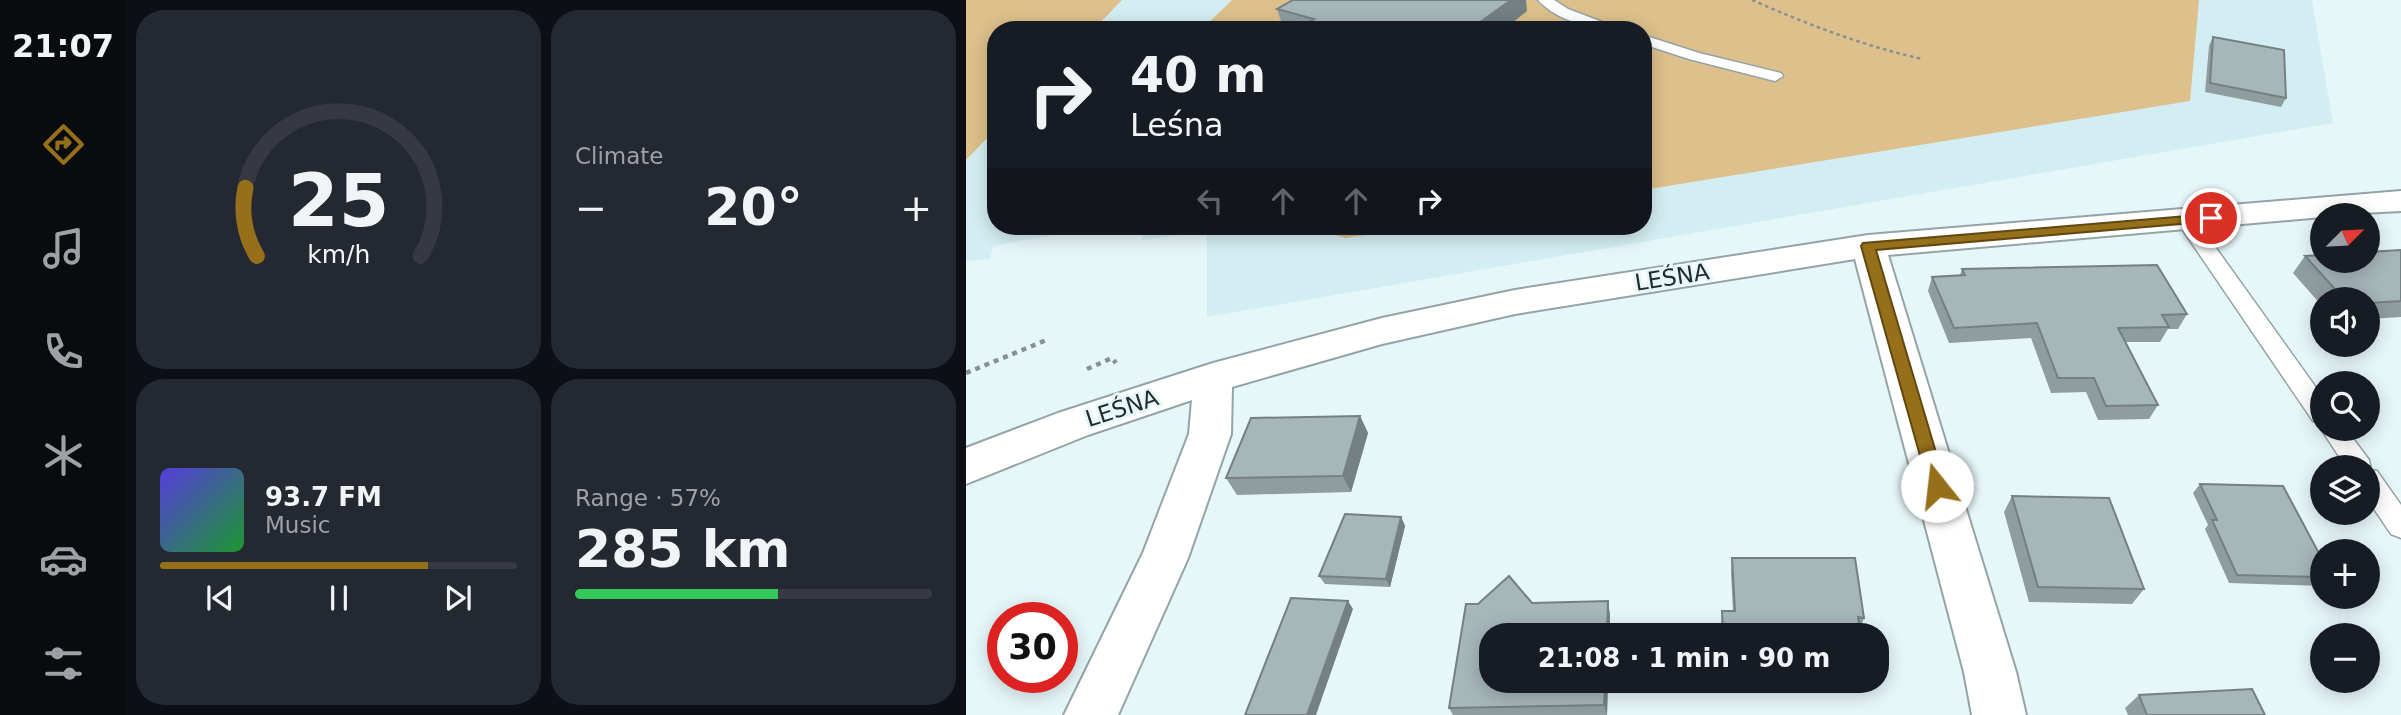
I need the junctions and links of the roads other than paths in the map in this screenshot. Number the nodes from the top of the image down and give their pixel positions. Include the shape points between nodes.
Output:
1 (1545, 0) edge
2 (1590, 21) edge
3 (1652, 42) edge
4 (1775, 76) dead end
5 (2401, 201) edge
6 (2186, 220) junction
7 (1868, 246) junction
8 (1213, 378) junction
9 (2310, 397) edge
10 (966, 466) edge
11 (2380, 496) edge
12 (2401, 526) edge
13 (1091, 715) edge
14 (1999, 715) edge

1 - 2 lane
3 - 4 lane
5 - 6 street, LEŚNA
6 - 7 street, LEŚNA
6 - 9 lane
7 - 8 street, LEŚNA via 1515,302 1382,331
7 - 14 street
8 - 10 street, LEŚNA via 1073,424
8 - 13 street via 1210,434 1165,558
11 - 12 lane

